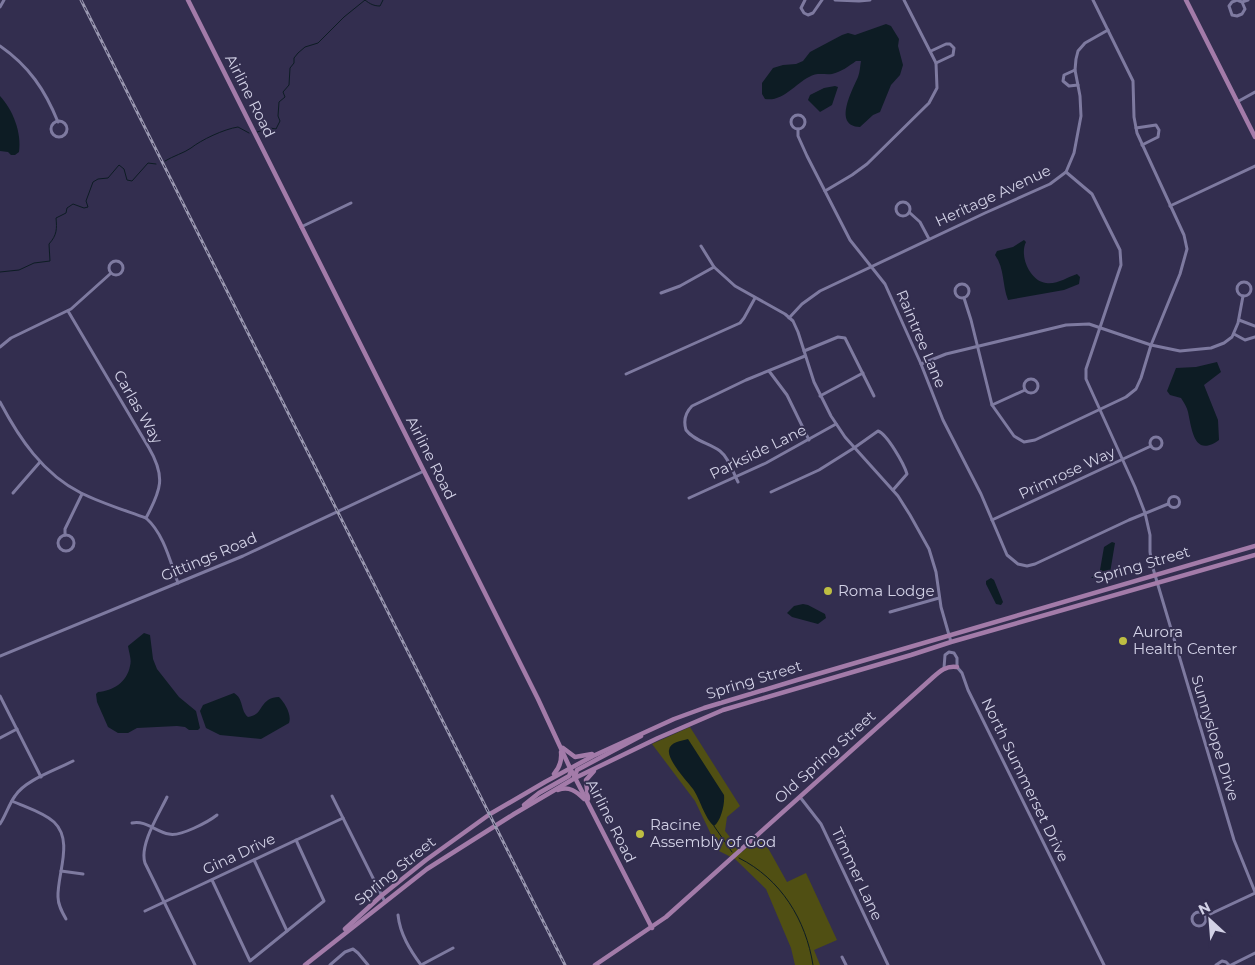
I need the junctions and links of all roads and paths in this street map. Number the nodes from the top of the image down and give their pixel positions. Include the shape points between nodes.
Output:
1 (4, 0) edge
2 (188, 0) edge
3 (805, 0) edge
4 (822, 0) edge
5 (835, 0) edge
6 (870, 0) edge
7 (904, 0) edge
8 (1093, 0) edge
9 (1186, 0) edge
10 (1248, 0) edge
11 (1242, 2) junction
12 (0, 7) edge
13 (1108, 30) junction
14 (0, 46) edge
15 (931, 51) junction
16 (936, 64) junction
17 (1075, 70) junction
18 (1078, 85) junction
19 (1255, 92) edge
20 (1238, 102) junction
21 (58, 122) junction
22 (1136, 128) junction
23 (798, 129) junction
24 (1255, 137) edge
25 (1142, 145) junction
26 (1255, 166) edge
27 (1066, 172) junction
28 (825, 191) junction
29 (351, 203) dead end
30 (1170, 206) junction
31 (910, 213) junction
32 (301, 227) junction
33 (929, 239) junction
34 (701, 246) dead end
35 (872, 266) junction
36 (714, 267) junction
37 (110, 274) junction
38 (661, 293) dead end
39 (1243, 296) junction
40 (755, 298) junction
41 (964, 298) junction
42 (68, 311) junction
43 (789, 318) junction
44 (1239, 320) junction
45 (1255, 326) edge
46 (1099, 328) junction
47 (1234, 334) junction
48 (1255, 338) edge
49 (1151, 345) junction
50 (978, 346) junction
51 (0, 347) edge
52 (804, 351) junction
53 (805, 356) junction
54 (921, 364) junction
55 (769, 371) junction
56 (863, 373) junction
57 (626, 374) dead end
58 (1024, 390) junction
59 (820, 396) junction
60 (874, 396) dead end
61 (0, 402) edge
62 (992, 405) junction
63 (1100, 410) junction
64 (836, 424) junction
65 (809, 440) junction
66 (1151, 446) dead end
67 (854, 448) junction
68 (1122, 459) junction
69 (40, 462) junction
70 (424, 472) junction
71 (736, 477) junction
72 (738, 482) dead end
73 (893, 490) junction
74 (771, 492) dead end
75 (13, 493) dead end
76 (82, 494) junction
77 (689, 498) dead end
78 (1168, 504) dead end
79 (1145, 513) junction
80 (146, 518) junction
81 (992, 520) junction
82 (65, 535) junction
83 (1255, 546) edge
84 (1255, 556) edge
85 (1212, 558) junction
86 (1214, 568) junction
87 (1155, 574) junction
88 (178, 582) junction
89 (1158, 584) junction
90 (938, 598) junction
91 (890, 612) dead end
92 (949, 635) junction
93 (951, 642) junction
94 (0, 656) edge
95 (957, 666) junction
96 (944, 668) junction
97 (0, 696) edge
98 (659, 726) junction
99 (17, 729) junction
100 (0, 738) edge
101 (560, 746) junction
102 (604, 750) junction
103 (73, 761) dead end
104 (600, 766) junction
105 (570, 768) junction
106 (41, 777) junction
107 (575, 778) junction
108 (548, 780) junction
109 (332, 796) dead end
110 (544, 796) junction
111 (166, 797) dead end
112 (800, 797) junction
113 (12, 801) junction
114 (590, 806) junction
115 (514, 814) junction
116 (217, 815) dead end
117 (343, 818) junction
118 (132, 823) dead end
119 (0, 824) edge
120 (152, 828) junction
121 (296, 840) junction
122 (254, 860) junction
123 (61, 871) junction
124 (83, 874) dead end
125 (212, 880) junction
126 (1255, 892) edge
127 (381, 896) junction
128 (165, 902) junction
129 (385, 902) junction
130 (145, 911) dead end
131 (398, 915) dead end
132 (1206, 916) junction
133 (66, 920) dead end
134 (652, 928) junction
135 (287, 931) junction
136 (453, 948) dead end
137 (1255, 953) edge
138 (317, 955) junction
139 (842, 958) dead end
140 (195, 965) edge
141 (305, 965) edge
142 (330, 965) edge
143 (368, 965) edge
144 (421, 965) edge
145 (595, 965) edge
146 (846, 965) edge
147 (888, 965) edge
148 (1104, 965) edge
149 (1216, 965) edge
150 (1230, 965) edge

1 - 12 street
2 - 32 main road, Airline Road
3 - 4 street via 801,8 808,15
5 - 6 street
7 - 15 street
8 - 13 street
9 - 20 main road
10 - 11 street
11 - 11 street via 1245,8 1242,14 1232,15 1230,3
13 - 17 street, Heritage Avenue via 1085,43 1078,51
13 - 22 street via 1134,81
14 - 21 street via 21,62 38,82
15 - 16 street
15 - 16 street via 946,44 954,48 953,55
16 - 28 street via 937,88 929,102 867,164
17 - 18 street, Heritage Avenue
17 - 18 street via 1064,75 1063,81 1069,86
18 - 27 street, Heritage Avenue via 1081,116 1074,153
19 - 20 street
20 - 24 main road
21 - 21 street via 52,130 56,136 62,136 67,132 66,126
22 - 25 street
22 - 25 street via 1156,125 1159,130 1158,137
23 - 23 street via 806,124 806,119 800,114 791,121
23 - 28 street, Raintree Lane via 798,136
25 - 30 street
26 - 30 street
27 - 33 street, Heritage Avenue via 1050,184
27 - 46 street via 1092,194 1120,250 1121,265
28 - 35 street, Raintree Lane via 850,240
29 - 32 street
30 - 49 street via 1187,249
31 - 31 street via 906,202 896,207 899,216
31 - 33 street via 920,222
32 - 70 main road, Airline Road
33 - 35 street, Heritage Avenue
34 - 36 street
35 - 43 street, Heritage Avenue via 820,291
35 - 54 street, Raintree Lane via 885,284
36 - 38 street
36 - 40 street
37 - 37 street via 121,274 121,263 111,262
37 - 42 street
39 - 39 street via 1252,291 1252,286 1246,282 1241,282 1237,288
39 - 44 street
40 - 43 street
40 - 57 street via 740,323
41 - 41 street via 969,289 959,284 954,289 955,294
41 - 50 street
42 - 51 street via 11,338
42 - 80 street, Carlas Way via 160,471 158,493
43 - 52 street
44 - 45 street
44 - 47 street
46 - 49 street
46 - 50 street via 1089,324 1066,325
46 - 63 street, Sunnyslope Drive via 1086,374
47 - 48 street via 1245,340
47 - 49 street via 1224,343 1196,351
49 - 63 street via 1136,389
50 - 54 street
50 - 62 street
52 - 53 street
52 - 56 street via 838,337 846,338
53 - 55 street
53 - 59 street
54 - 81 street, Raintree Lane via 943,420
55 - 65 street via 787,396
55 - 71 street via 692,406 685,417 689,434 721,452
56 - 59 street
56 - 60 street
58 - 58 street via 1031,394 1036,392 1038,383 1027,380
58 - 62 street
59 - 64 street
61 - 69 street via 21,440
62 - 63 street via 1014,436 1028,442
63 - 68 street, Sunnyslope Drive
64 - 65 street, Parkside Lane
64 - 67 street
65 - 71 street, Parkside Lane
66 - 68 street, Primrose Way
67 - 73 street
67 - 73 street via 878,431 882,432 905,467 906,474
67 - 74 street via 819,470
68 - 79 street, Sunnyslope Drive
68 - 81 street, Primrose Way
69 - 75 street
69 - 76 street
70 - 88 street, Gittings Road via 243,556
70 - 101 main road, Airline Road
71 - 72 street
71 - 77 street, Parkside Lane
73 - 90 street via 929,549 936,572
76 - 80 street
76 - 82 street
78 - 79 street
79 - 81 street, Raintree Lane via 1027,566 1010,560
79 - 87 street, Sunnyslope Drive
80 - 88 street via 158,531
82 - 82 street via 58,545 68,551 73,548 74,540
83 - 85 main road, Spring Street
84 - 86 main road, Spring Street
85 - 86 main road
85 - 87 main road, Spring Street
86 - 89 main road, Spring Street
87 - 89 street, Sunnyslope Drive
87 - 92 main road, Spring Street
88 - 94 street, Gittings Road
89 - 93 main road, Spring Street
89 - 126 street, Sunnyslope Drive via 1234,840
90 - 91 street
90 - 92 street
92 - 93 street
92 - 98 main road, Spring Street via 727,701
93 - 104 main road, Spring Street via 723,710
95 - 96 main road
95 - 96 street, North Summerset Drive via 957,658 949,652 945,654
95 - 148 street, North Summerset Drive
96 - 112 main road, Old Spring Street
97 - 99 street
98 - 102 main road, Spring Street
98 - 107 main road via 576,770
99 - 100 street
99 - 106 street
101 - 102 main road via 575,757
101 - 105 main road, Airline Road
101 - 108 main road via 560,766
102 - 105 main road, Spring Street
103 - 106 street
104 - 107 main road, Spring Street
104 - 114 main road via 586,780
105 - 107 main road, Airline Road
105 - 108 main road, Spring Street
105 - 115 main road via 569,776 533,797
106 - 113 street via 24,786
107 - 110 main road, Spring Street
107 - 114 main road, Airline Road
108 - 127 main road, Spring Street via 478,822
109 - 117 street
110 - 114 main road via 564,788 571,789
110 - 115 main road, Spring Street
111 - 120 street
112 - 134 main road, Old Spring Street
112 - 147 street, Timmer Lane via 821,824
113 - 119 street
113 - 123 street via 48,818 58,827 64,842
114 - 134 main road, Airline Road
115 - 129 main road, Spring Street via 427,869
116 - 120 street via 175,835
117 - 121 street, Gina Drive
117 - 127 street
118 - 120 street via 139,822
120 - 128 street via 143,856
121 - 122 street, Gina Drive
121 - 135 street via 324,901
122 - 125 street, Gina Drive
122 - 135 street
123 - 124 street
123 - 133 street via 58,897
125 - 128 street, Gina Drive
125 - 135 street via 250,961
126 - 132 street
127 - 129 street
127 - 138 main road, Spring Street
128 - 130 street, Gina Drive
128 - 140 street
129 - 138 main road, Spring Street
131 - 144 street via 399,926
132 - 132 street via 1198,912 1191,921 1201,926
134 - 145 main road, Old Spring Street
136 - 144 street
137 - 150 street
138 - 141 main road, Spring Street
139 - 146 street
142 - 143 street via 353,949
149 - 150 street via 1222,961

